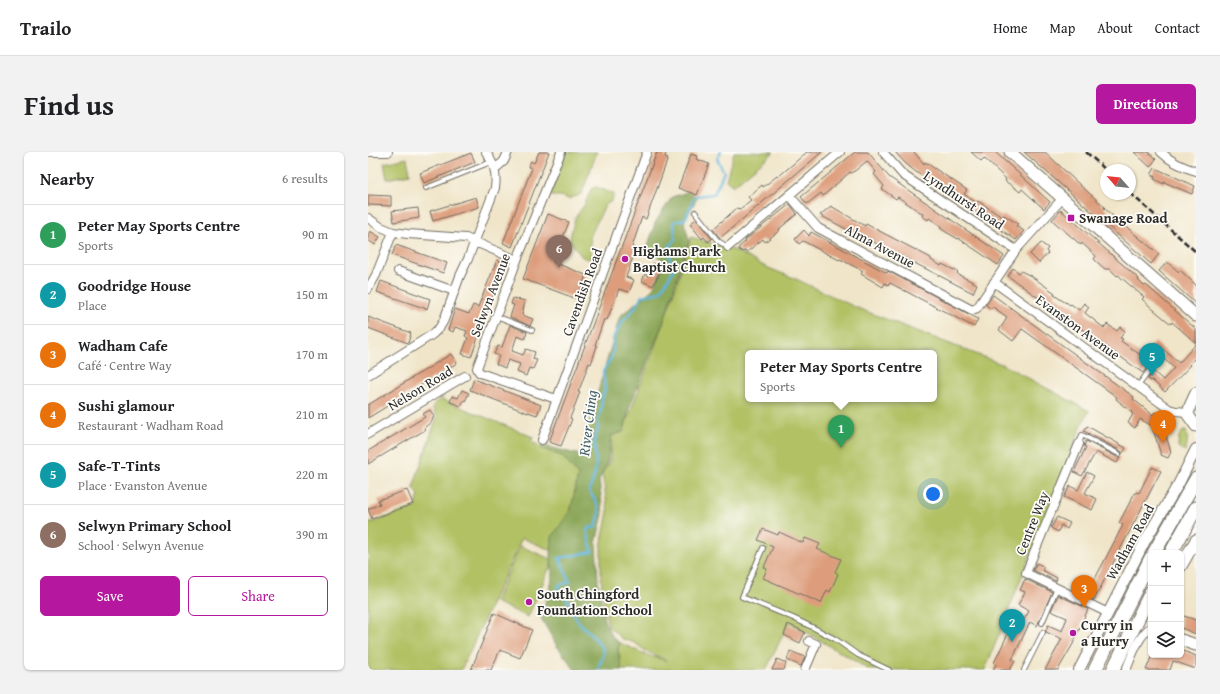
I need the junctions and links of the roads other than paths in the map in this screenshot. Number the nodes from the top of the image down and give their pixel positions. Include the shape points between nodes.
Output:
1 (368, 152) edge
2 (388, 152) edge
3 (486, 152) edge
4 (508, 152) edge
5 (560, 152) edge
6 (647, 152) edge
7 (840, 152) edge
8 (884, 152) edge
9 (1010, 152) edge
10 (1161, 152) edge
11 (493, 165) junction
12 (1196, 171) edge
13 (426, 188) dead end
14 (789, 194) junction
15 (1062, 199) junction
16 (695, 212) dead end
17 (368, 218) edge
18 (393, 232) junction
19 (474, 240) junction
20 (728, 246) joint
21 (1016, 250) junction
22 (517, 260) junction
23 (398, 271) dead end
24 (994, 282) junction
25 (368, 289) edge
26 (454, 291) junction
27 (496, 316) junction
28 (1196, 316) edge
29 (532, 330) dead end
30 (1161, 355) dead end
31 (368, 375) edge
32 (465, 376) dead end
33 (1138, 386) junction
34 (1196, 393) edge
35 (556, 399) junction
36 (1188, 412) junction
37 (1196, 426) edge
38 (368, 434) edge
39 (542, 440) dead end
40 (1079, 444) joint
41 (1196, 448) edge
42 (1119, 454) dead end
43 (1196, 479) edge
44 (1196, 508) edge
45 (1196, 540) edge
46 (763, 548) dead end
47 (1156, 550) edge
48 (1173, 550) edge
49 (1184, 561) edge
50 (1148, 564) edge
51 (1057, 588) junction
52 (1148, 598) edge
53 (1108, 613) junction
54 (1042, 623) dead end
55 (1148, 630) edge
56 (1043, 632) dead end
57 (809, 641) dead end
58 (1184, 641) edge
59 (1196, 645) edge
60 (805, 670) edge
61 (889, 670) edge
62 (1024, 670) edge
63 (1079, 670) edge
64 (1095, 670) edge
65 (1113, 670) edge
66 (1126, 670) edge

1 - 2 street
3 - 11 street
4 - 11 street via 504,161
5 - 22 street, Selwyn Avenue
6 - 35 street, Cavendish Road
7 - 14 street
8 - 21 street, Lyndhurst Road via 903,175
9 - 15 main road
10 - 12 street via 1184,168
11 - 13 lane
11 - 19 street via 495,188
14 - 20 street
14 - 24 street, Alma Avenue via 818,228 972,310 977,308
15 - 21 street
15 - 28 main road
16 - 20 lane via 718,240
17 - 18 street
18 - 19 street via 455,236
18 - 25 street
19 - 22 street
19 - 26 street
21 - 24 street
22 - 27 street, Selwyn Avenue
23 - 26 street
24 - 33 street, Evanston Avenue
26 - 31 street via 444,320 433,334
27 - 29 lane
27 - 35 street, Selwyn Avenue via 477,364 479,372
30 - 33 lane
32 - 38 street, Nelson Road
33 - 36 street, Evanston Avenue via 1169,409
34 - 36 main road
35 - 39 street, Cavendish Road
36 - 37 main road
40 - 42 lane via 1082,435
40 - 51 street, Centre Way via 1026,573
41 - 53 street, Wadham Road
43 - 47 highway
44 - 48 highway
45 - 49 main road
46 - 61 lane via 742,597 814,628 858,655
50 - 64 highway
51 - 53 street, Centre Way
51 - 54 lane
52 - 65 highway
53 - 63 street, Wadham Road
55 - 66 street via 1142,636
56 - 62 lane
57 - 60 street via 816,644
58 - 59 main road

